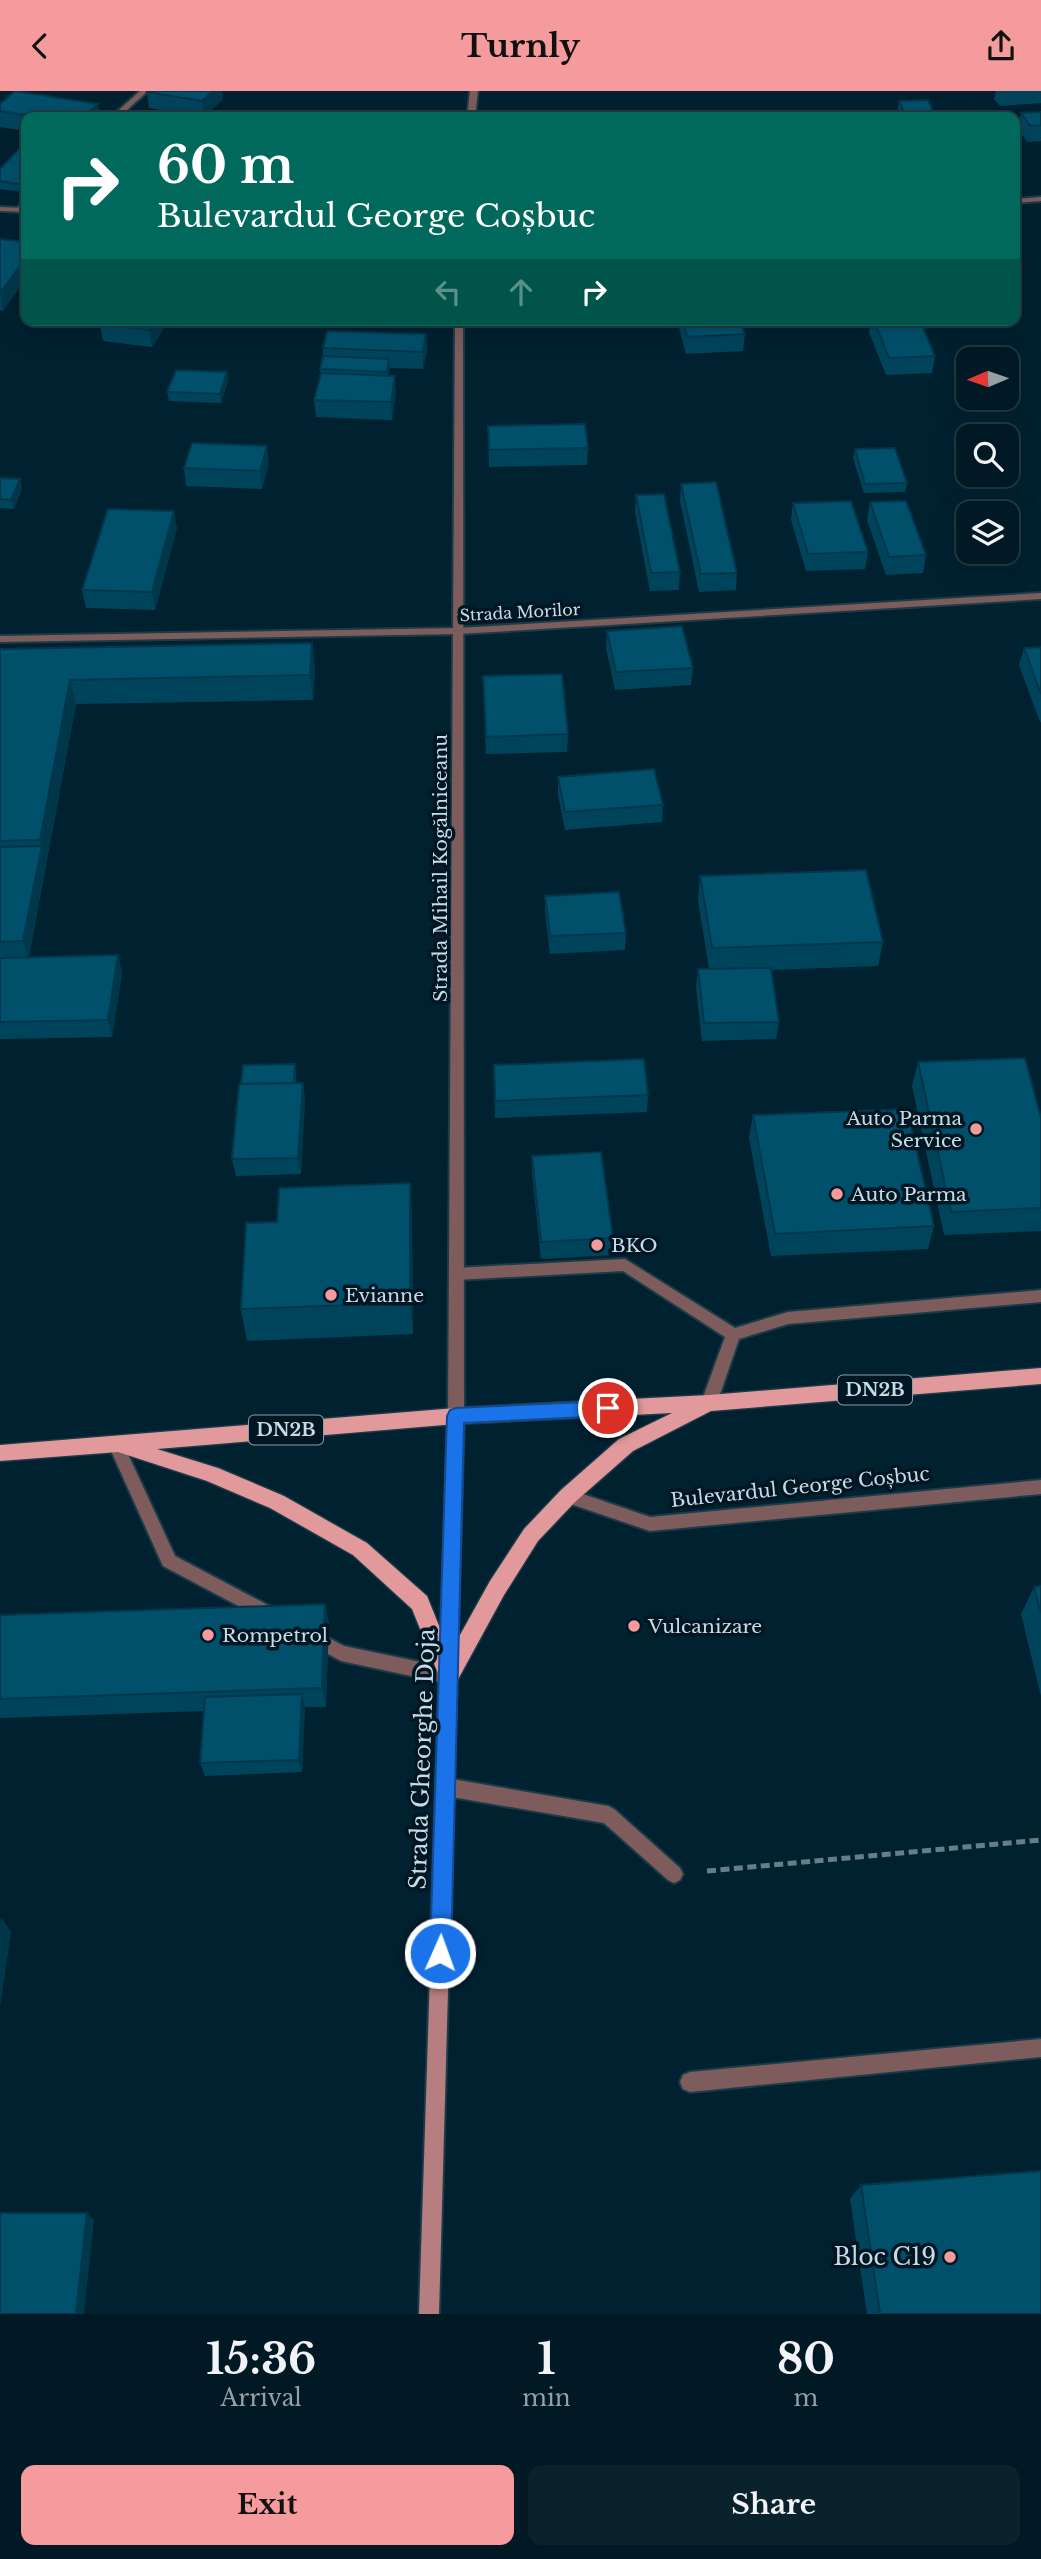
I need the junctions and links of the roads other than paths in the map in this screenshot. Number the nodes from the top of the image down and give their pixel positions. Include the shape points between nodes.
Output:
1 (145, 91) edge
2 (474, 91) edge
3 (121, 112) edge
4 (472, 112) edge
5 (1041, 199) edge
6 (1020, 201) edge
7 (21, 208) edge
8 (0, 209) edge
9 (459, 326) edge
10 (1041, 596) edge
11 (458, 631) junction
12 (0, 639) edge
13 (456, 1274) junction
14 (1041, 1296) edge
15 (733, 1335) junction
16 (1041, 1376) edge
17 (709, 1403) junction
18 (456, 1416) junction
19 (116, 1444) junction
20 (0, 1453) edge
21 (1041, 1487) edge
22 (568, 1496) junction
23 (449, 1676) junction
24 (446, 1787) junction
25 (674, 1874) road end
26 (1041, 2048) edge
27 (690, 2082) dead end
28 (429, 2314) edge

1 - 3 street
2 - 4 street
5 - 6 street
7 - 8 street
9 - 11 street, Strada Mihail Kogălniceanu
10 - 11 street, Strada Morilor
11 - 12 street, Strada Morilor
11 - 13 street, Strada Mihail Kogălniceanu
13 - 15 street via 625,1265
13 - 18 street, Strada Mihail Kogălniceanu
14 - 15 street via 788,1318
15 - 17 street
16 - 17 main road, DN2B
17 - 18 main road, DN2B
17 - 22 main road via 626,1445
18 - 19 main road, DN2B
18 - 23 main road, Strada Gheorghe Doja
19 - 20 main road, DN2B
19 - 23 main road via 211,1474 277,1502 360,1549 420,1603
19 - 23 street via 169,1561 341,1653
21 - 22 street, Bulevardul George Coșbuc via 650,1524
22 - 23 main road via 531,1535
23 - 24 main road, Strada Gheorghe Doja
24 - 25 street via 608,1815
24 - 28 main road, Strada Gheorghe Doja
26 - 27 street

